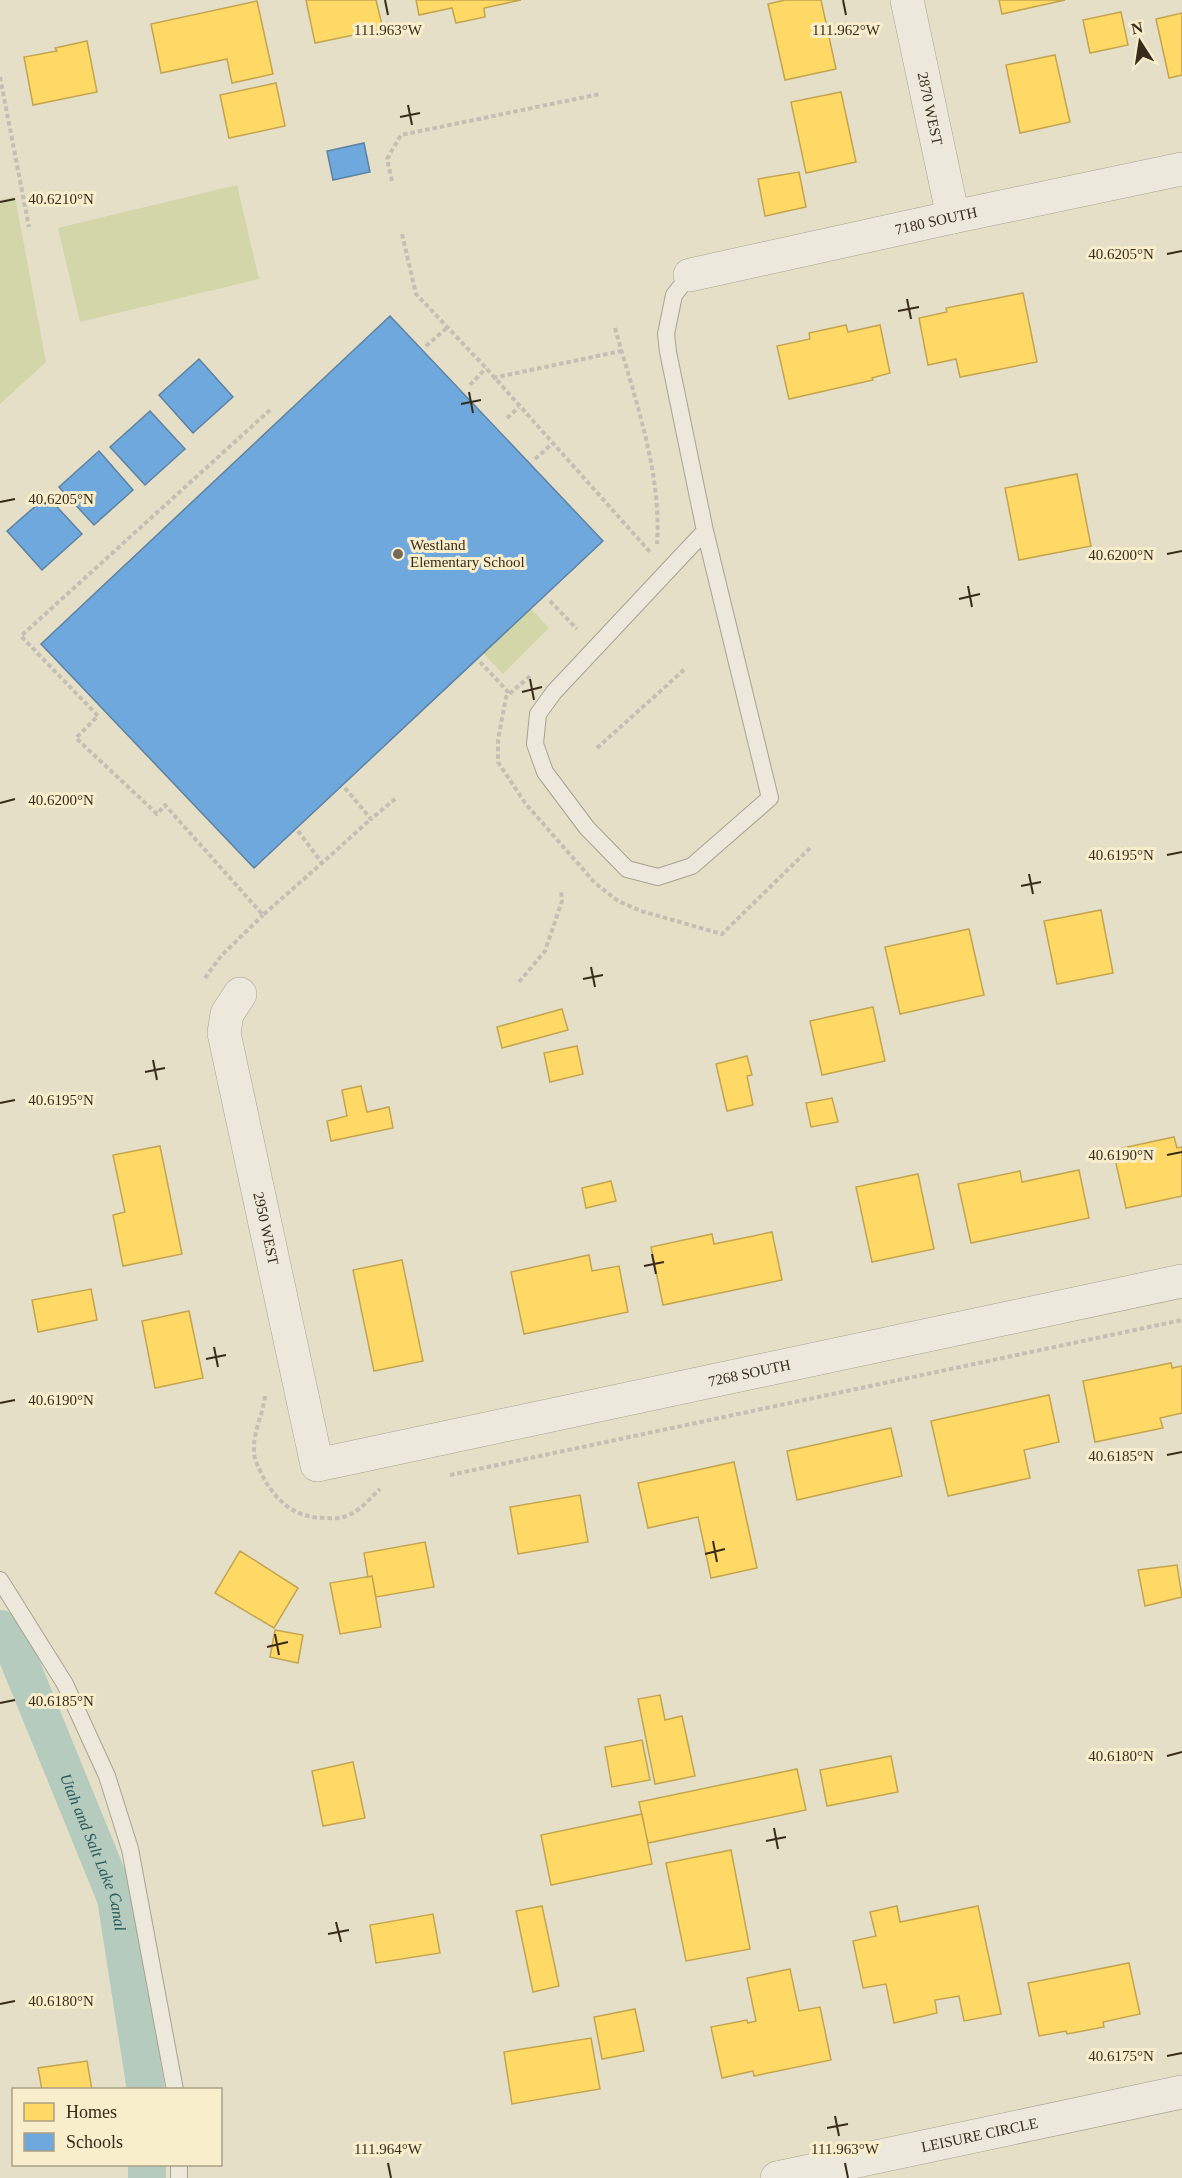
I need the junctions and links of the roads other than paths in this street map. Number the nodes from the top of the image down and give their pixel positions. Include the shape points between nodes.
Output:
1 (907, 0) edge
2 (1182, 169) edge
3 (953, 217) junction
4 (690, 275) joint
5 (705, 531) junction
6 (240, 994) dead end
7 (1182, 1281) edge
8 (317, 1465) joint
9 (0, 1580) edge
10 (175, 2088) edge
11 (1182, 2092) edge
12 (777, 2178) edge

1 - 3 street, 2870 WEST
2 - 3 street, 7180 SOUTH
3 - 4 street, 7180 SOUTH
4 - 5 lane via 674,296 666,334
5 - 5 lane via 554,692 538,714 535,744 545,772 587,828 627,869 658,877 692,866 770,798
6 - 8 street, 2950 WEST via 227,1014 224,1033
7 - 8 street, 7268 SOUTH
9 - 10 lane via 65,1684 107,1776 130,1850
11 - 12 street, LEISURE CIRCLE

